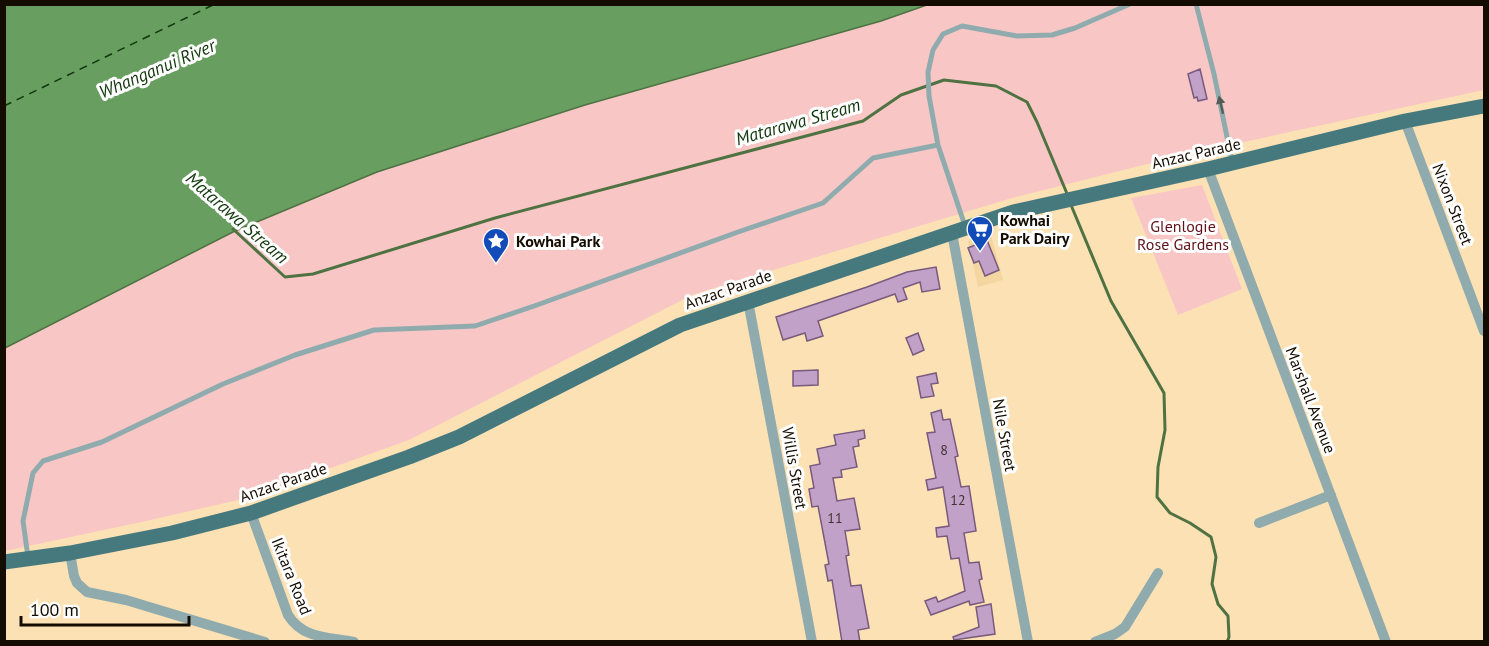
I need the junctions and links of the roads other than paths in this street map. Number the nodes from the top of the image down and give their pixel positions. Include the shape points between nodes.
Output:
1 (1130, 4) edge
2 (1196, 4) edge
3 (1485, 106) edge
4 (1405, 121) junction
5 (938, 145) junction
6 (1232, 163) junction
7 (1208, 169) junction
8 (959, 231) junction
9 (748, 301) junction
10 (1485, 331) edge
11 (1331, 495) junction
12 (251, 513) junction
13 (1259, 523) dead end
14 (70, 553) junction
15 (29, 558) junction
16 (4, 562) edge
17 (1158, 573) dead end
18 (265, 642) edge
19 (354, 642) edge
20 (812, 642) edge
21 (1028, 642) edge
22 (1095, 642) edge
23 (1386, 642) edge

1 - 5 lane via 1052,35 1017,36 962,26 943,34 933,50 928,72
6 -> 2 lane
3 - 4 main road, Anzac Parade
4 - 6 main road, Anzac Parade
4 - 10 street, Nixon Street
5 - 8 lane
5 - 15 lane via 873,158 824,203 537,305 475,326 374,330 295,355 223,384 102,442 43,461 33,474 23,521
6 - 7 main road, Anzac Parade
7 - 8 main road, Anzac Parade via 1013,212
7 - 11 street, Marshall Avenue
8 - 9 main road, Anzac Parade
8 - 21 street, Nile Street
9 - 12 main road, Anzac Parade via 653,338 459,437
9 - 20 street, Willis Street
11 - 13 street
11 - 23 street, Marshall Avenue
12 - 14 main road, Anzac Parade
12 - 19 street, Ikitara Road via 293,624 305,633
14 - 15 main road, Anzac Parade
14 - 18 street via 77,583 87,592
15 - 16 main road, Anzac Parade
17 - 22 street via 1125,627

